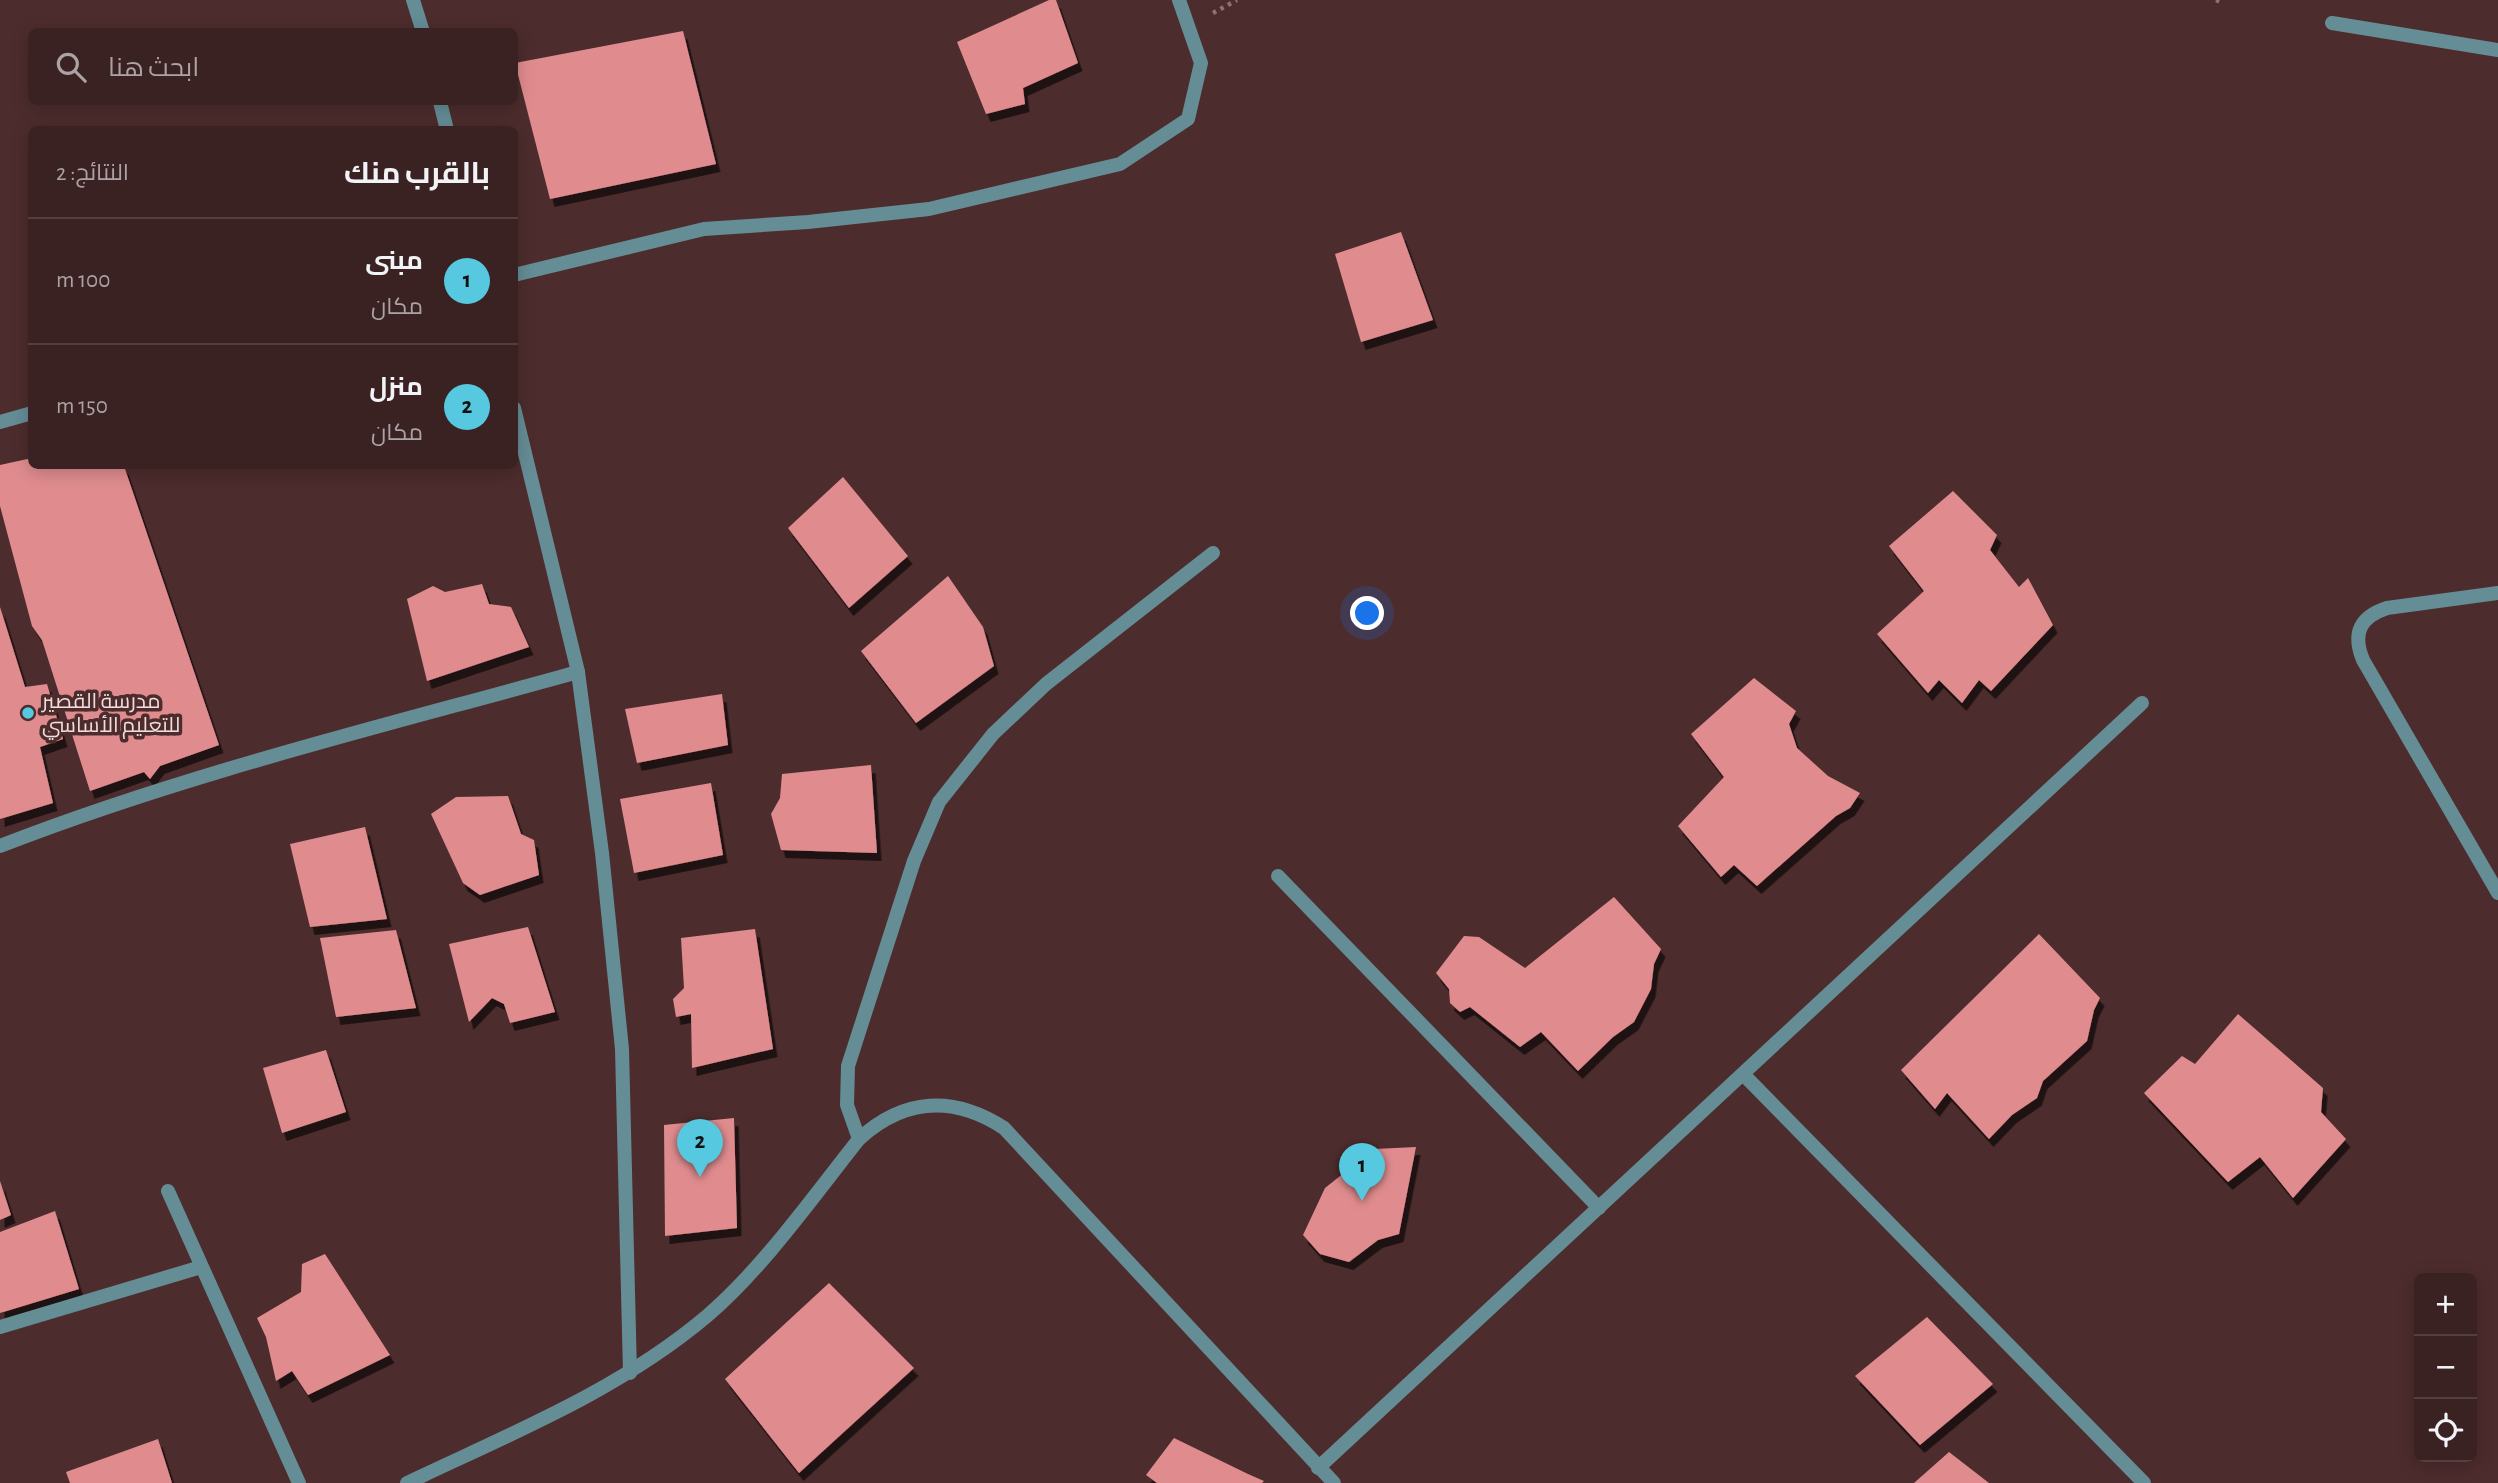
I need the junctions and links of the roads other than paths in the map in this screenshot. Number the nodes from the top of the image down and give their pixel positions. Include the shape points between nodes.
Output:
1 (413, 0) edge
2 (1179, 0) edge
3 (2332, 23) dead end
4 (422, 28) edge
5 (2498, 50) edge
6 (441, 105) edge
7 (446, 126) edge
8 (518, 274) edge
9 (28, 414) edge
10 (0, 422) edge
11 (518, 424) edge
12 (1213, 554) dead end
13 (2498, 593) edge
14 (578, 672) junction
15 (2142, 703) dead end
16 (0, 846) edge
17 (1278, 876) dead end
18 (2498, 893) edge
19 (1743, 1074) junction
20 (859, 1139) junction
21 (168, 1191) dead end
22 (1599, 1208) junction
23 (201, 1267) junction
24 (0, 1328) edge
25 (630, 1373) junction
26 (1318, 1468) junction
27 (299, 1483) edge
28 (407, 1483) edge
29 (1334, 1483) edge
30 (2144, 1483) edge

1 - 4 street
2 - 8 street via 1201,64 1188,119 1120,164 929,209 704,229
3 - 5 street
6 - 7 street
9 - 10 street
11 - 14 street
12 - 20 street via 1046,684 993,733 939,802 914,860 848,1066 847,1105
13 - 18 street via 2387,608 2374,612 2358,633 2358,647 2369,671
14 - 16 street via 290,750
14 - 25 street via 622,1049
15 - 19 street
17 - 22 street
19 - 22 street
19 - 30 street
20 - 25 street via 745,1280 690,1329
20 - 26 street via 891,1116 928,1105 968,1109 1004,1128
21 - 23 street
22 - 26 street
23 - 24 street
23 - 27 street
25 - 28 street
26 - 29 street

